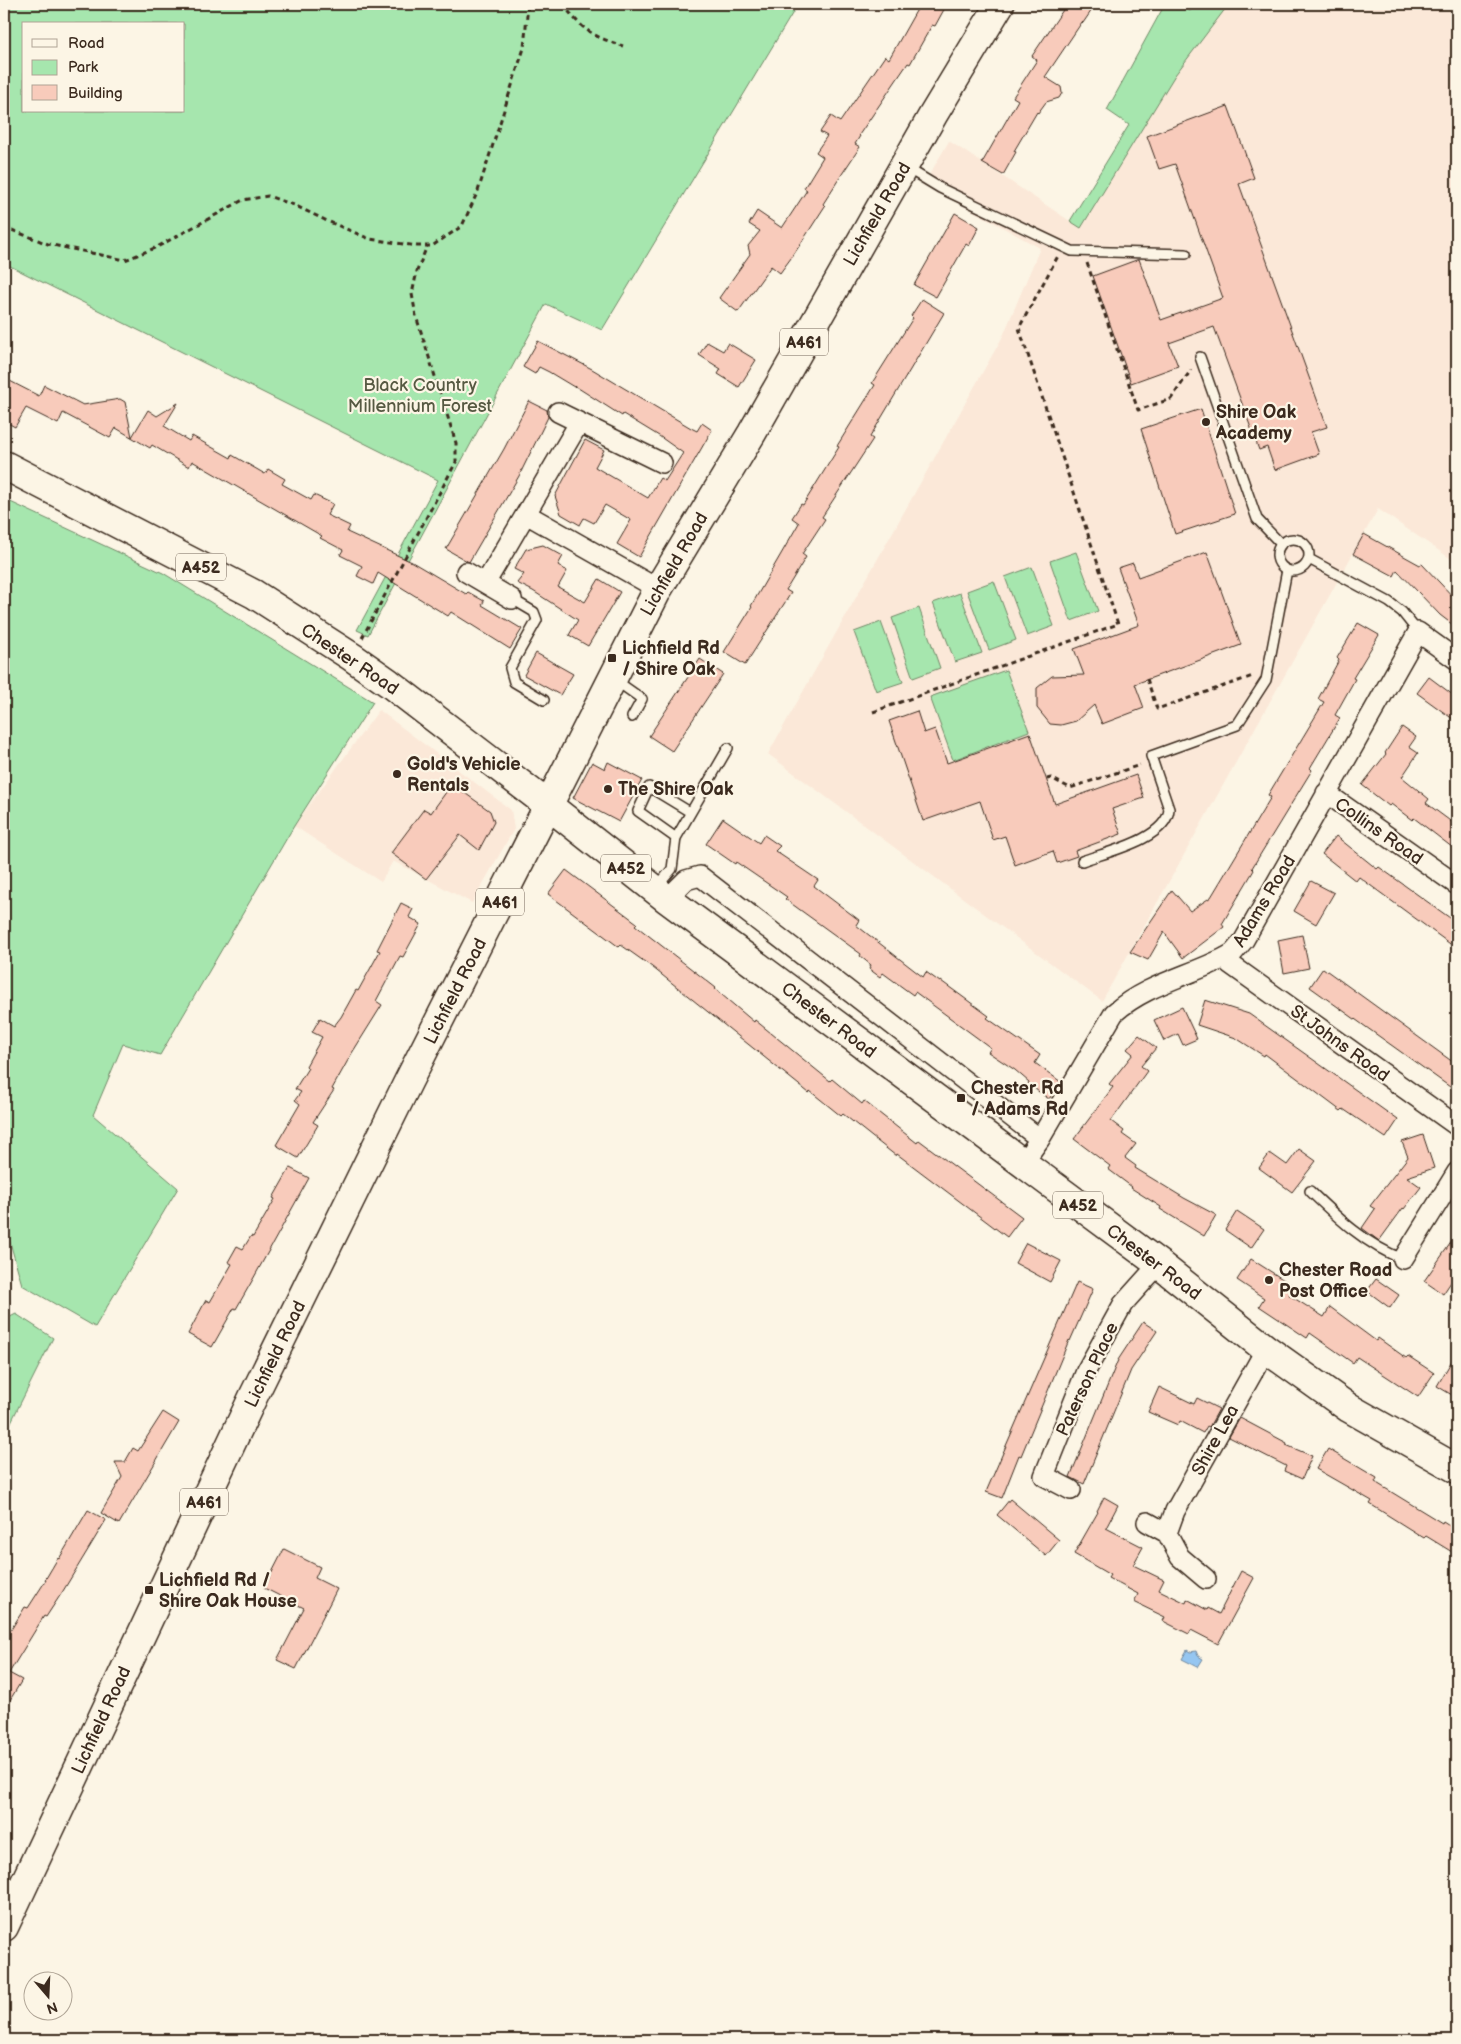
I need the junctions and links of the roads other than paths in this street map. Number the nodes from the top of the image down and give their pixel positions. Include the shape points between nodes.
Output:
1 (1000, 4) edge
2 (904, 167) junction
3 (1186, 254) dead end
4 (1200, 357) road end
5 (558, 412) dead end
6 (579, 423) junction
7 (662, 463) dead end
8 (4, 465) edge
9 (526, 514) junction
10 (1281, 544) junction
11 (1309, 559) junction
12 (1287, 570) junction
13 (466, 572) dead end
14 (486, 582) junction
15 (658, 589) junction
16 (512, 599) joint
17 (1418, 632) junction
18 (1457, 660) edge
19 (612, 679) junction
20 (544, 700) dead end
21 (632, 718) dead end
22 (728, 748) dead end
23 (1326, 793) junction
24 (548, 805) junction
25 (690, 812) junction
26 (676, 838) junction
27 (1082, 861) dead end
28 (1457, 885) edge
29 (660, 895) junction
30 (1226, 957) junction
31 (1457, 1126) edge
32 (1040, 1139) junction
33 (1022, 1164) junction
34 (1457, 1172) edge
35 (1310, 1191) dead end
36 (1402, 1259) joint
37 (1159, 1264) junction
38 (1266, 1349) junction
39 (1457, 1469) edge
40 (1071, 1490) dead end
41 (1147, 1522) dead end
42 (1167, 1533) junction
43 (1206, 1579) dead end
44 (4, 1927) edge

1 - 2 highway, Lichfield Road / A461
2 - 3 lane via 940,188 1072,251
2 - 15 highway, Lichfield Road / A461 via 752,433
4 - 10 lane via 1257,518
5 - 6 street
6 - 7 street
6 - 9 street
8 - 24 highway, Chester Road / A452 via 254,594 389,683
9 - 14 street
9 - 15 street
10 - 11 lane via 1292,539 1302,541 1308,549
10 - 12 lane via 1277,557
11 - 12 lane via 1298,571
11 - 17 lane via 1389,602
12 - 27 lane via 1266,680 1237,725 1151,756 1169,817 1160,828 1140,840
13 - 14 street
14 - 16 street
15 - 19 highway, Lichfield Road / A461
16 - 20 lane via 534,612 537,620 510,668 514,682
17 - 18 street
17 - 23 street, Adams Road
19 - 21 lane via 642,699
19 - 24 highway, Lichfield Road / A461
22 - 25 lane
23 - 28 street, Collins Road
23 - 30 street, Adams Road via 1244,940
24 - 29 highway, Chester Road / A452
24 - 44 highway, Lichfield Road / A461 via 254,1395
25 - 26 lane
25 - 26 lane via 649,787 638,811
26 - 29 lane via 672,869
29 - 32 street, Chester Road via 700,876
29 - 33 highway, Chester Road / A452
30 - 31 street, St Johns Road via 1230,964
30 - 32 street, Adams Road via 1140,995 1114,1013
32 - 33 street, Adams Road
33 - 37 highway, Chester Road / A452
34 - 36 street
35 - 36 lane via 1340,1220 1388,1254
37 - 38 highway, Chester Road / A452
37 - 40 street, Paterson Place via 1123,1304 1086,1371 1044,1476
38 - 39 highway, Chester Road / A452 via 1349,1408
38 - 42 street, Shire Lea via 1175,1511
41 - 42 street
42 - 43 street via 1180,1557

